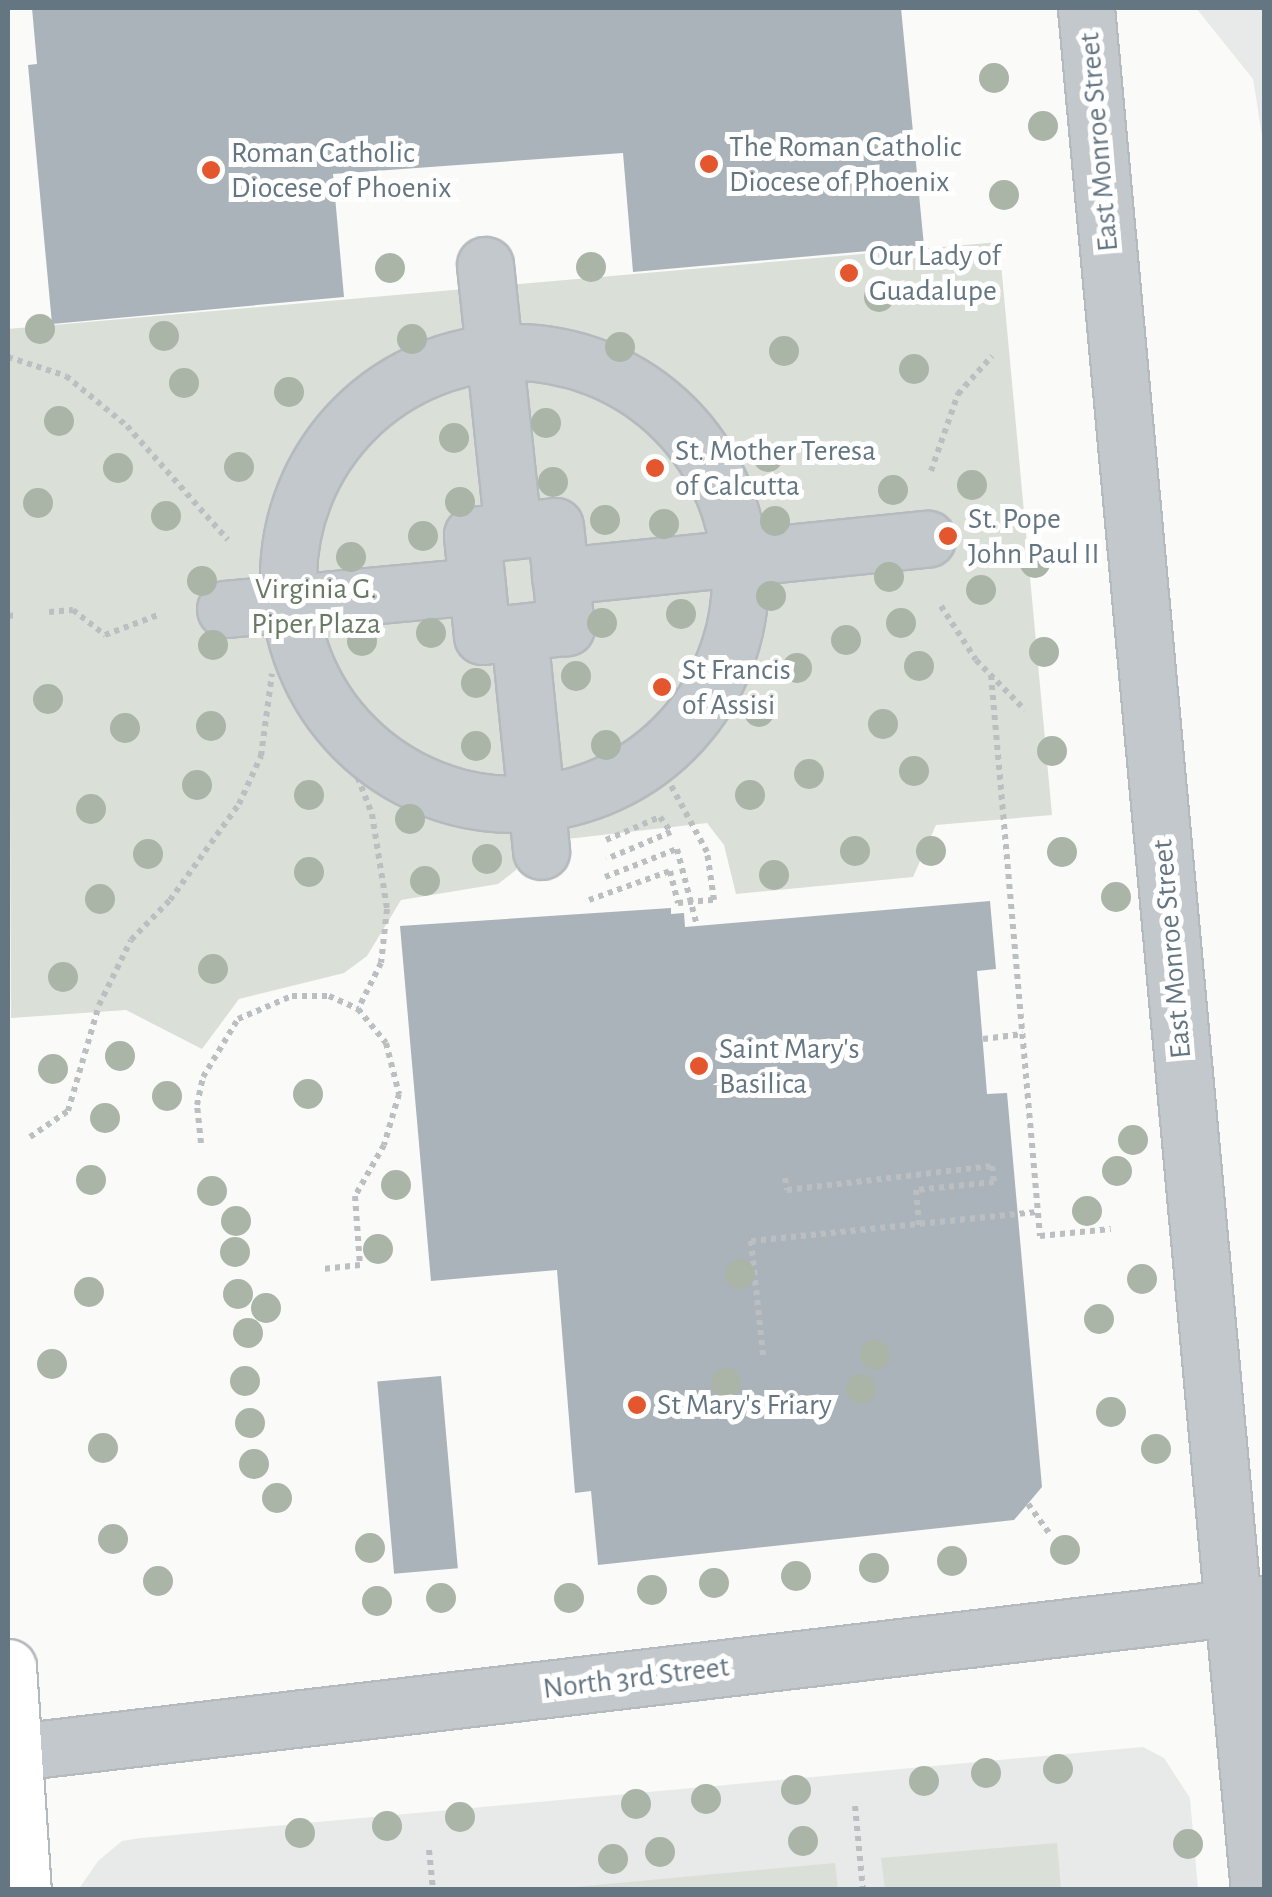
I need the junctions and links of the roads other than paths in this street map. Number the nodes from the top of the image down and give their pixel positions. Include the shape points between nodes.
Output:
1 (1086, 8) edge
2 (486, 265) dead end
3 (493, 351) junction
4 (512, 530) junction
5 (927, 538) dead end
6 (739, 556) junction
7 (560, 576) junction
8 (476, 586) junction
9 (259, 606) junction
10 (519, 633) junction
11 (538, 827) junction
12 (1248, 1606) edge
13 (8, 1667) edge
14 (10, 1753) edge
15 (23, 1890) edge
16 (1258, 1890) edge

1 - 12 street, East Monroe Street
2 - 3 street
3 - 4 street
3 - 6 street via 570,357 616,376 659,405 718,479
3 - 9 street via 412,375 345,428 311,480
4 - 7 street via 555,526
4 - 8 street via 472,535
5 - 6 street
6 - 7 street
6 - 11 street via 739,600 713,686 655,756
7 - 10 street via 566,628
8 - 9 street
8 - 10 street via 482,636
9 - 11 street via 302,654 332,712 384,762 418,783
10 - 11 street
12 - 14 street, North 3rd Street
12 - 16 street, East Monroe Street
13 - 14 main road
14 - 15 main road

